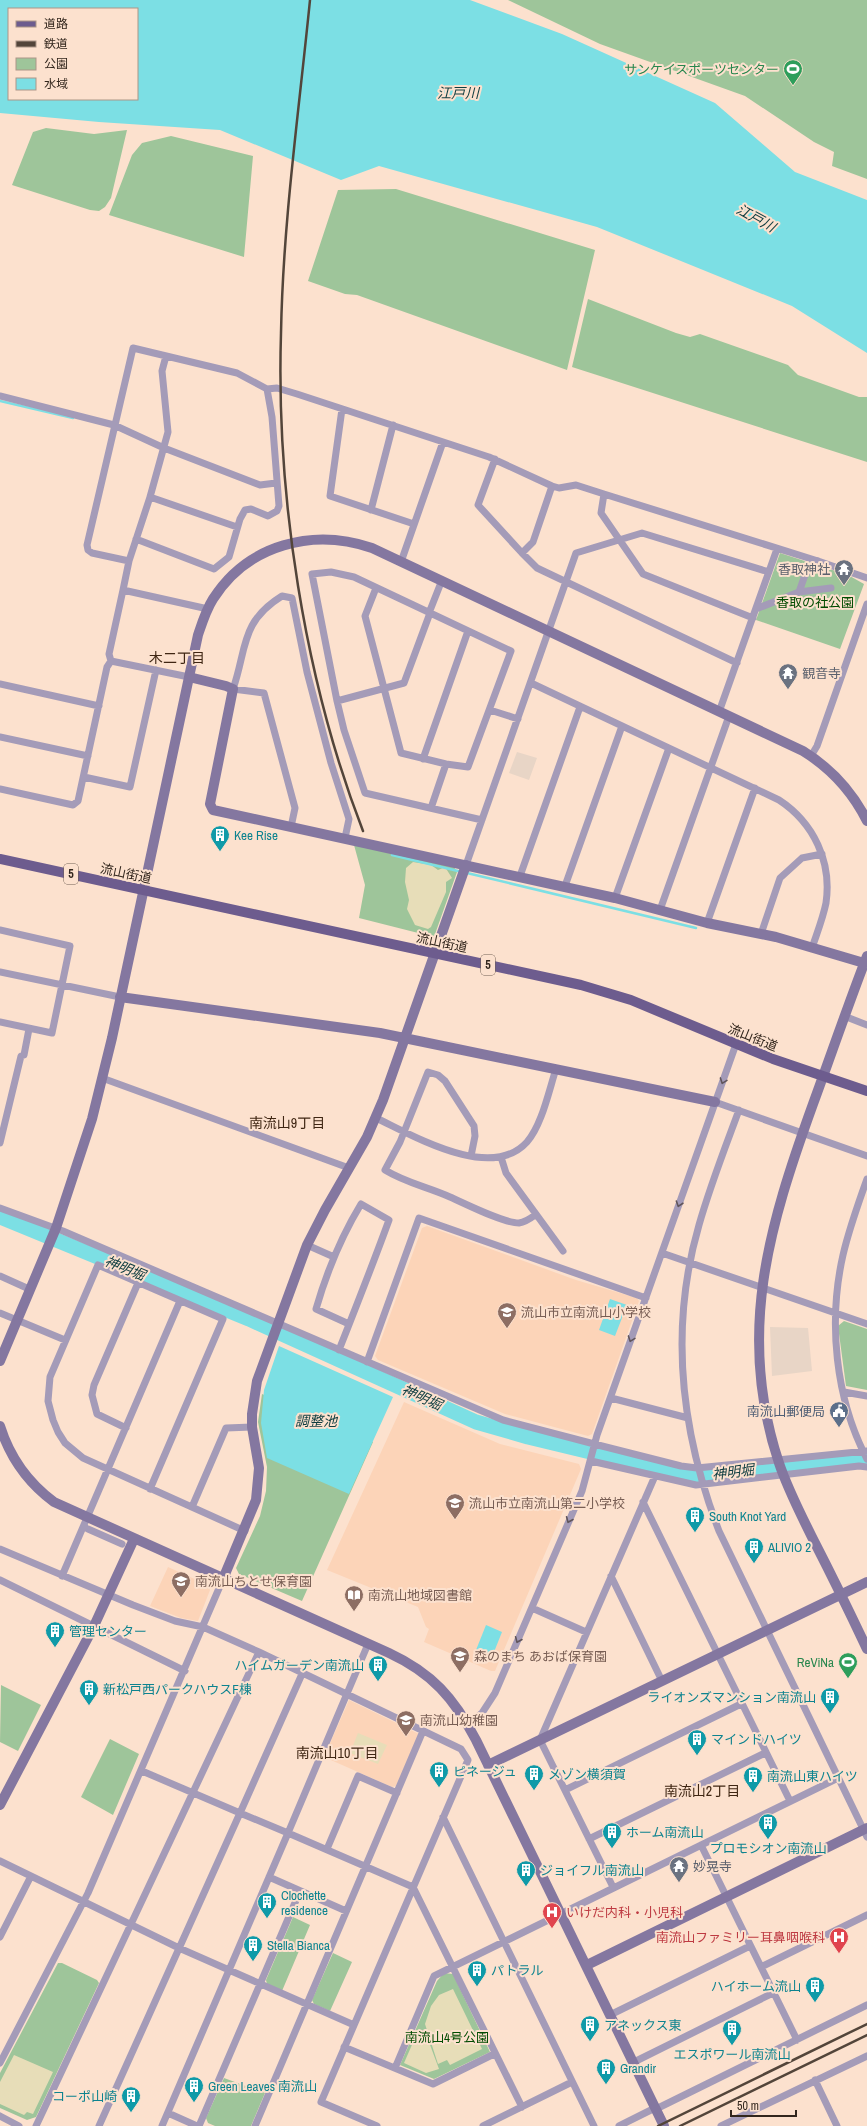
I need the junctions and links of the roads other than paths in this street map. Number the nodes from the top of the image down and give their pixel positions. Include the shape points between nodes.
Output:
1 (166, 356) junction
2 (267, 388) junction
3 (0, 396) edge
4 (342, 409) junction
5 (393, 424) junction
6 (114, 425) junction
7 (443, 442) junction
8 (164, 448) junction
9 (495, 459) junction
10 (276, 483) junction
11 (552, 486) junction
12 (604, 494) junction
13 (150, 497) junction
14 (371, 510) junction
15 (414, 524) junction
16 (238, 527) junction
17 (136, 539) junction
18 (619, 540) junction
19 (777, 549) junction
20 (522, 553) junction
21 (129, 561) junction
22 (818, 561) junction
23 (401, 562) junction
24 (769, 572) junction
25 (867, 578) edge
26 (442, 580) junction
27 (567, 582) junction
28 (376, 588) junction
29 (831, 588) dead end
30 (123, 590) junction
31 (799, 592) junction
32 (867, 604) edge
33 (208, 609) junction
34 (756, 609) junction
35 (430, 613) junction
36 (753, 618) junction
37 (468, 630) junction
38 (549, 631) junction
39 (111, 661) junction
40 (737, 663) junction
41 (156, 670) junction
42 (189, 677) junction
43 (531, 683) junction
44 (0, 684) edge
45 (383, 688) junction
46 (233, 689) junction
47 (337, 700) junction
48 (98, 706) junction
49 (580, 707) junction
50 (490, 710) junction
51 (724, 714) junction
52 (518, 720) junction
53 (622, 726) junction
54 (0, 737) edge
55 (669, 748) junction
56 (88, 756) junction
57 (811, 756) junction
58 (423, 759) junction
59 (446, 764) junction
60 (710, 768) junction
61 (84, 777) junction
62 (755, 788) junction
63 (0, 789) edge
64 (430, 808) junction
65 (482, 820) junction
66 (867, 821) edge
67 (291, 827) junction
68 (345, 838) junction
69 (822, 854) junction
70 (0, 859) edge
71 (466, 865) junction
72 (520, 876) junction
73 (565, 886) junction
74 (142, 890) junction
75 (615, 898) junction
76 (660, 910) junction
77 (707, 923) junction
78 (0, 930) edge
79 (761, 934) junction
80 (812, 948) junction
81 (435, 954) junction
82 (866, 959) edge
83 (0, 972) edge
84 (62, 986) junction
85 (120, 997) junction
86 (844, 1016) junction
87 (0, 1022) edge
88 (867, 1025) edge
89 (29, 1028) junction
90 (405, 1038) junction
91 (736, 1044) junction
92 (556, 1069) junction
93 (823, 1076) junction
94 (102, 1078) junction
95 (867, 1091) edge
96 (715, 1102) junction
97 (739, 1110) junction
98 (376, 1118) junction
99 (405, 1132) junction
100 (802, 1132) junction
101 (0, 1144) edge
102 (471, 1156) junction
103 (867, 1156) edge
104 (501, 1157) junction
105 (350, 1168) junction
106 (867, 1179) edge
107 (0, 1208) edge
108 (535, 1215) junction
109 (53, 1234) junction
110 (307, 1245) junction
111 (563, 1251) dead end
112 (662, 1253) junction
113 (334, 1257) junction
114 (690, 1262) junction
115 (0, 1276) edge
116 (138, 1283) junction
117 (761, 1286) junction
118 (30, 1289) junction
119 (646, 1298) junction
120 (180, 1301) junction
121 (0, 1313) edge
122 (836, 1313) junction
123 (16, 1319) junction
124 (349, 1324) junction
125 (867, 1324) edge
126 (276, 1330) junction
127 (65, 1340) junction
128 (339, 1350) junction
129 (0, 1361) edge
130 (367, 1362) junction
131 (844, 1392) junction
132 (867, 1396) edge
133 (611, 1398) junction
134 (688, 1418) junction
135 (0, 1426) edge
136 (252, 1427) junction
137 (126, 1428) junction
138 (594, 1446) junction
139 (865, 1450) edge
140 (592, 1459) junction
141 (867, 1459) edge
142 (780, 1467) junction
143 (867, 1467) edge
144 (697, 1468) junction
145 (108, 1470) junction
146 (654, 1476) junction
147 (702, 1485) junction
148 (150, 1489) junction
149 (643, 1502) junction
150 (192, 1507) junction
151 (86, 1518) junction
152 (88, 1529) dead end
153 (244, 1531) junction
154 (134, 1539) junction
155 (122, 1544) dead end
156 (0, 1549) edge
157 (62, 1576) junction
158 (611, 1576) junction
159 (224, 1579) junction
160 (0, 1580) edge
161 (867, 1582) edge
162 (841, 1594) junction
163 (108, 1595) junction
164 (532, 1608) junction
165 (94, 1626) junction
166 (203, 1627) junction
167 (766, 1630) junction
168 (586, 1632) junction
169 (368, 1644) junction
170 (867, 1649) edge
171 (259, 1652) junction
172 (717, 1654) junction
173 (185, 1672) junction
174 (302, 1674) junction
175 (662, 1681) junction
176 (347, 1694) junction
177 (741, 1704) junction
178 (468, 1724) junction
179 (423, 1731) junction
180 (540, 1740) junction
181 (765, 1753) junction
182 (488, 1765) junction
183 (142, 1771) junction
184 (838, 1778) junction
185 (565, 1790) junction
186 (193, 1793) junction
187 (397, 1793) junction
188 (790, 1801) junction
189 (0, 1805) edge
190 (240, 1813) junction
191 (443, 1817) junction
192 (866, 1832) edge
193 (288, 1833) junction
194 (589, 1839) junction
195 (701, 1845) junction
196 (326, 1849) junction
197 (0, 1861) edge
198 (365, 1865) junction
199 (31, 1876) junction
200 (269, 1877) junction
201 (413, 1887) junction
202 (613, 1887) junction
203 (300, 1891) junction
204 (726, 1897) junction
205 (84, 1902) junction
206 (346, 1911) junction
207 (561, 1913) junction
208 (867, 1915) edge
209 (131, 1924) junction
210 (0, 1937) edge
211 (504, 1941) junction
212 (750, 1946) junction
213 (179, 1948) junction
214 (586, 1965) junction
215 (452, 1966) junction
216 (761, 1967) junction
217 (229, 1971) junction
218 (260, 1984) junction
219 (773, 1993) junction
220 (307, 2004) junction
221 (867, 2005) edge
222 (610, 2015) junction
223 (354, 2025) junction
224 (797, 2040) junction
225 (344, 2047) junction
226 (494, 2054) junction
227 (867, 2056) edge
228 (634, 2062) junction
229 (0, 2063) edge
230 (394, 2068) junction
231 (815, 2080) junction
232 (572, 2082) junction
233 (522, 2107) junction
234 (655, 2109) junction
235 (168, 2114) junction
236 (0, 2116) edge
237 (20, 2126) edge
238 (36, 2126) edge
239 (99, 2126) edge
240 (162, 2126) edge
241 (198, 2126) edge
242 (255, 2126) edge
243 (377, 2126) edge
244 (483, 2126) edge
245 (594, 2126) edge
246 (619, 2126) edge
247 (664, 2126) edge
248 (721, 2126) edge
249 (837, 2126) edge

1 - 2 street via 237,373
1 - 6 street via 133,348
1 - 8 street via 162,371 168,432
2 - 4 street via 277,388
2 - 10 street via 272,417
3 - 6 street
4 - 5 street
4 - 14 street via 330,496
5 - 7 street
5 - 14 street
6 - 8 street
6 - 21 street via 88,550
7 - 9 street
7 - 15 street
8 - 10 street via 260,485
8 - 13 street
9 - 11 street
9 - 20 street via 478,505
10 - 16 street via 279,506 277,511 268,516 251,509 245,510
11 - 12 street via 559,488 576,485
11 - 20 street via 533,542
12 - 18 street via 600,513
12 - 19 street
13 - 16 street
13 - 17 street
14 - 15 street
15 - 23 street
16 - 17 street via 229,557 214,568
17 - 21 street
18 - 24 street via 642,533
18 - 27 street via 576,553
18 - 36 street via 643,574
19 - 22 street
19 - 24 street
20 - 27 street via 536,568
21 - 30 street
22 - 25 street
22 - 31 street via 805,575
23 - 26 street
23 - 33 street via 354,542 331,538 299,541 276,548 240,568 222,587
24 - 34 street
26 - 35 street
26 - 38 street
27 - 38 street
27 - 40 street
28 - 35 street
28 - 45 street via 365,616
28 - 47 street via 347,575 331,572 312,574
29 - 31 street
30 - 33 street
30 - 39 street via 109,654
31 - 34 street
32 - 57 street via 817,746
33 - 42 street via 198,635
34 - 36 street
35 - 37 street
35 - 45 street via 404,683
36 - 40 street
37 - 50 street via 511,651
37 - 58 street
38 - 43 street
38 - 51 street
39 - 41 street
39 - 48 street via 107,667
40 - 51 street
41 - 42 street
41 - 61 street via 130,787
42 - 46 street
42 - 74 street
43 - 49 street
43 - 52 street
44 - 48 street
45 - 47 street
45 - 58 street via 400,753
46 - 67 street via 264,694 295,808
46 - 67 street via 210,808
46 - 68 street via 245,639 253,623 273,601 282,596 292,598 316,709 349,819
47 - 64 street via 365,793 369,796
48 - 56 street
49 - 53 street
49 - 72 street
50 - 52 street
50 - 59 street via 470,765 465,768
51 - 57 street
51 - 60 street
52 - 65 street
53 - 55 street
53 - 73 street
54 - 56 street
55 - 60 street
55 - 75 street
56 - 61 street
57 - 66 street via 840,780
58 - 59 street
59 - 64 street
60 - 62 street
60 - 76 street
61 - 63 street via 78,801 73,805
62 - 69 street via 779,800 798,814 812,833
62 - 77 street
64 - 65 street
65 - 71 street
67 - 68 street
68 - 71 street
69 - 79 street via 802,858 780,878
69 - 80 street via 827,876 827,895
70 - 74 main road, 流山街道 / 5
71 - 72 street
71 - 81 street
72 - 73 street
73 - 75 street
74 - 81 main road, 流山街道 / 5
74 - 85 street
75 - 76 street
76 - 77 street
77 - 79 street
78 - 84 street via 70,946
79 - 80 street
80 - 82 street
81 - 90 street
81 - 91 main road, 流山街道 / 5 via 602,991 656,1010
82 - 86 street
83 - 84 street
84 - 85 street
84 - 89 street via 52,1032
85 - 90 street
85 - 94 street
86 - 88 street
86 - 93 street
87 - 89 street
89 - 101 street
90 - 92 street
90 - 98 street
91 - 93 main road, 流山街道 / 5
91 -> 96 street
92 - 96 street
92 - 104 street via 534,1132 519,1149
93 - 95 main road, 流山街道 / 5
93 - 100 street
94 - 105 street
94 - 109 street via 78,1165
96 - 97 street
96 -> 112 street
97 - 100 street
97 - 114 street via 699,1224
98 - 99 street
98 - 105 street
99 - 102 street via 446,1150
99 - 102 street via 428,1072 438,1075 445,1081 474,1126
99 - 108 street via 385,1170 403,1181 449,1196 512,1222 527,1221
100 - 103 street
100 - 117 street via 773,1226
102 - 104 street via 488,1159
104 - 108 street via 506,1174
105 - 110 street
106 - 122 street via 842,1256
107 - 109 street
108 - 111 street
109 - 118 street
109 - 126 street
110 - 113 street
110 - 126 street
112 - 114 street
112 - 119 street
113 - 124 street via 316,1308
113 - 124 street via 360,1204 389,1220
114 - 117 street
114 - 134 street via 682,1350
115 - 118 street
116 - 120 street
116 - 127 street via 98,1265
116 - 137 street via 92,1395 98,1414
117 - 122 street
117 - 142 street via 758,1331 760,1373 767,1417
118 - 123 street
119 - 130 street via 419,1218
119 -> 133 street
120 - 137 street
120 - 148 street via 223,1319
121 - 123 street
122 - 125 street
122 - 131 street via 838,1361
123 - 127 street
123 - 129 street
124 - 128 street
126 - 128 street
126 - 136 street via 255,1390
127 - 145 street via 53,1367 49,1387 48,1400 53,1420 65,1443 72,1450
128 - 130 street
130 - 138 street via 503,1420
131 - 132 street
131 - 139 street via 854,1429
133 - 134 street
133 - 138 street
134 - 144 street
135 - 151 street via 14,1461 28,1479 54,1502
136 - 150 street via 226,1428
136 - 153 street via 259,1479 256,1500
137 - 145 street
138 - 140 street
138 - 144 street
139 - 141 street
139 - 142 street
140 - 146 street
140 -> 164 street via 582,1491
142 - 143 street
142 - 144 street
142 - 147 street
142 - 162 street
144 - 147 street
145 - 148 street
145 - 151 street
146 - 147 street
146 - 149 street
147 - 167 street via 719,1531
148 - 150 street
149 - 158 street
149 - 172 street
150 - 153 street
151 - 154 street
151 - 157 street
152 - 155 street
153 - 159 street
154 - 159 street
154 - 163 street
156 - 157 street
157 - 163 street
158 - 168 street
158 - 175 street
159 - 166 street
159 - 169 street
160 - 165 street
161 - 162 street
162 - 167 street
162 - 170 street
163 - 165 street
163 - 166 street via 175,1621
164 - 168 street
164 -> 178 street via 492,1698 476,1719
165 - 173 street
165 - 189 street
166 - 171 street
166 - 173 street
167 - 172 street
167 - 184 street
168 - 180 street
169 - 176 street
169 - 178 street via 402,1659 427,1675 445,1691
171 - 174 street
171 - 186 street
172 - 175 street
172 - 177 street
173 - 183 street
174 - 176 street
174 - 190 street
175 - 180 street
176 - 179 street
176 - 193 street
177 - 181 street
177 - 185 street
178 - 182 street
179 - 187 street
179 - 191 street via 461,1749 468,1760
180 - 182 street
180 - 185 street
181 - 188 street
181 - 194 street
182 - 207 street
183 - 186 street
183 - 205 street
184 - 188 street
184 - 192 street
185 - 194 street
186 - 190 street
186 - 209 street
187 - 196 street via 358,1776
187 - 198 street
188 - 195 street
190 - 193 street
190 - 213 street
191 - 201 street
191 - 211 street
192 - 204 street
193 - 196 street
193 - 200 street
194 - 202 street
195 - 202 street
195 - 204 street
196 - 198 street
197 - 199 street
198 - 201 street
198 - 206 street
199 - 205 street
199 - 210 street
200 - 203 street
200 - 217 street
201 - 215 street
201 - 223 street
202 - 207 street
203 - 206 street
203 - 218 street
204 - 212 street
204 - 214 street
205 - 209 street
205 - 229 street
206 - 220 street
207 - 211 street
207 - 214 street
208 - 216 street
209 - 213 street
209 - 238 street
211 - 215 street
211 - 232 street
212 - 216 street
212 - 222 street
213 - 217 street
213 - 239 street
214 - 222 street
215 - 226 street
215 - 230 street via 434,1976
216 - 219 street
217 - 218 street
217 - 235 street
218 - 220 street
218 - 241 street
219 - 224 street
219 - 228 street
220 - 223 street
220 - 242 street
221 - 224 street
222 - 228 street
223 - 225 street
224 - 234 street
225 - 230 street
225 - 243 street via 321,2102
226 - 230 street via 433,2084
226 - 233 street
227 - 231 street
228 - 234 street
231 - 248 street
231 - 249 street
232 - 233 street
232 - 245 street
233 - 244 street
234 - 246 street
234 - 247 street
235 - 240 street
235 - 241 street
236 - 237 street

